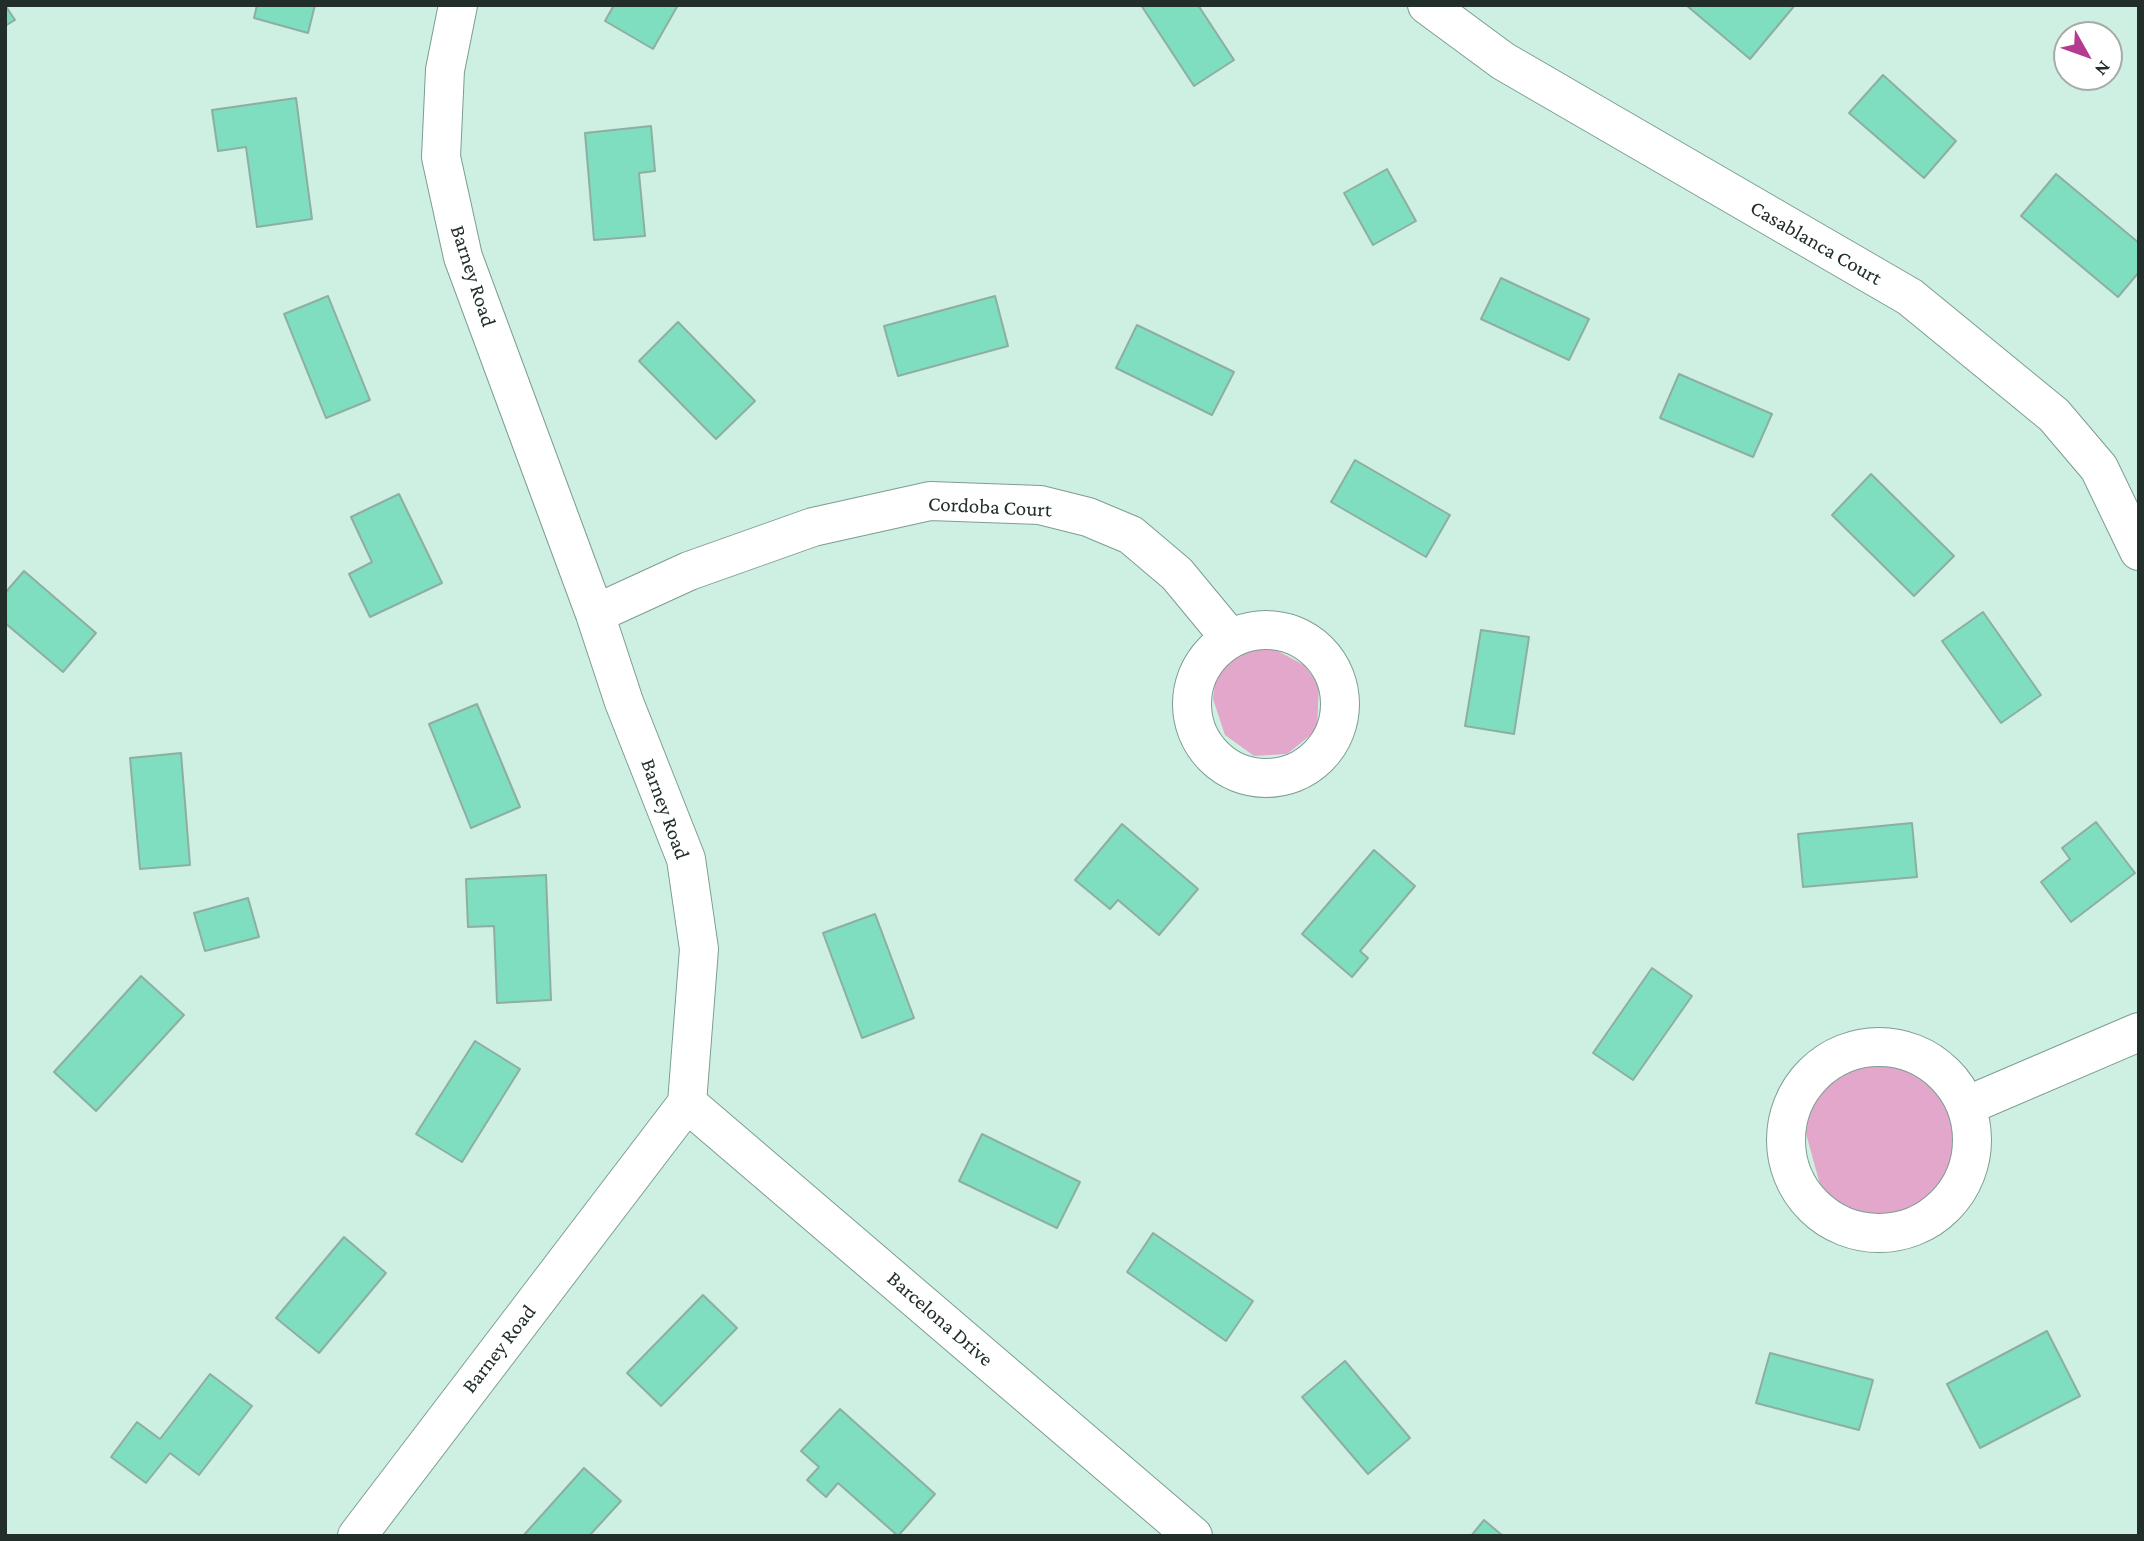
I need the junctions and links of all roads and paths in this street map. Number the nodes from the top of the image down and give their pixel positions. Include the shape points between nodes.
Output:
1 (458, 5) edge
2 (1427, 5) edge
3 (2139, 551) edge
4 (595, 614) junction
5 (1230, 638) dead end
6 (2139, 1032) edge
7 (687, 1103) junction
8 (1966, 1106) junction
9 (357, 1536) edge
10 (1193, 1536) edge

1 - 4 street, Barney Road via 445,69 441,157 460,244
2 - 3 street, Casablanca Court via 1503,61 1910,298 2054,415 2099,468
4 - 5 street, Cordoba Court via 690,572 813,527 930,501 1040,505 1088,517 1131,535 1177,574
4 - 7 street, Barney Road via 686,859 699,949
6 - 8 street
7 - 9 street, Barney Road
7 - 10 street, Barcelona Drive
8 - 8 street via 1972,1146 1964,1176 1948,1202 1915,1226 1875,1233 1845,1227 1819,1212 1794,1180 1787,1160 1788,1117 1808,1080 1842,1055 1883,1046 1924,1058 1956,1087

